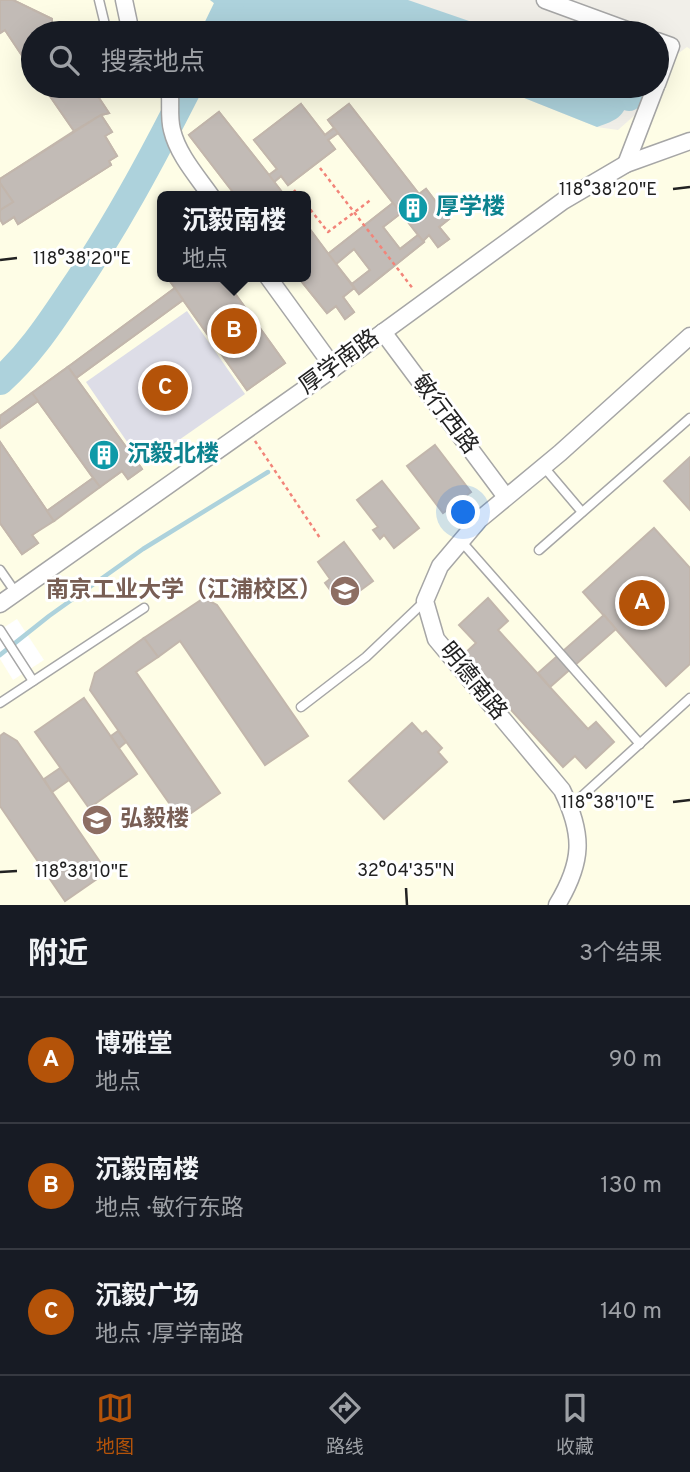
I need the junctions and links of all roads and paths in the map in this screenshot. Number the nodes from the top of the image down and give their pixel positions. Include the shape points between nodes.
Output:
1 (99, 0) edge
2 (124, 0) edge
3 (545, 0) edge
4 (104, 21) edge
5 (128, 21) edge
6 (602, 21) edge
7 (170, 98) edge
8 (652, 98) edge
9 (690, 141) edge
10 (626, 164) junction
11 (320, 168) dead end
12 (208, 191) edge
13 (372, 199) dead end
14 (311, 211) edge
15 (355, 212) junction
16 (272, 282) edge
17 (424, 302) junction
18 (383, 332) junction
19 (690, 336) edge
20 (334, 368) junction
21 (690, 418) edge
22 (248, 429) junction
23 (543, 466) junction
24 (506, 497) junction
25 (582, 512) junction
26 (320, 538) dead end
27 (461, 541) junction
28 (539, 550) dead end
29 (0, 570) edge
30 (16, 593) junction
31 (425, 601) junction
32 (0, 604) edge
33 (144, 608) dead end
34 (0, 630) edge
35 (33, 681) junction
36 (690, 698) edge
37 (0, 703) edge
38 (301, 707) dead end
39 (640, 744) junction
40 (570, 807) junction
41 (557, 905) edge

1 - 4 lane
2 - 5 street
3 - 6 street
7 - 12 street via 178,147
8 - 10 street
9 - 10 street, 厚学南路
10 - 17 street, 厚学南路 via 563,201
11 - 15 path
13 - 15 path
14 - 15 path via 328,232
15 - 17 path
16 - 20 street
17 - 18 street, 厚学南路
18 - 20 street, 厚学南路
18 - 24 street, 敏行西路
19 - 23 street
20 - 22 street, 厚学南路
21 - 25 lane
22 - 26 path
22 - 30 street, 厚学南路
23 - 24 street
23 - 25 lane
24 - 27 street
25 - 28 lane
27 - 31 street via 440,566
27 - 39 lane
29 - 30 lane
30 - 32 street, 厚学南路
31 - 38 lane via 366,657
31 - 40 street, 明德南路 via 436,639 562,790
33 - 35 lane
34 - 35 lane
35 - 37 lane
36 - 39 lane
39 - 40 lane
40 - 41 street, 明德南路 via 579,849

